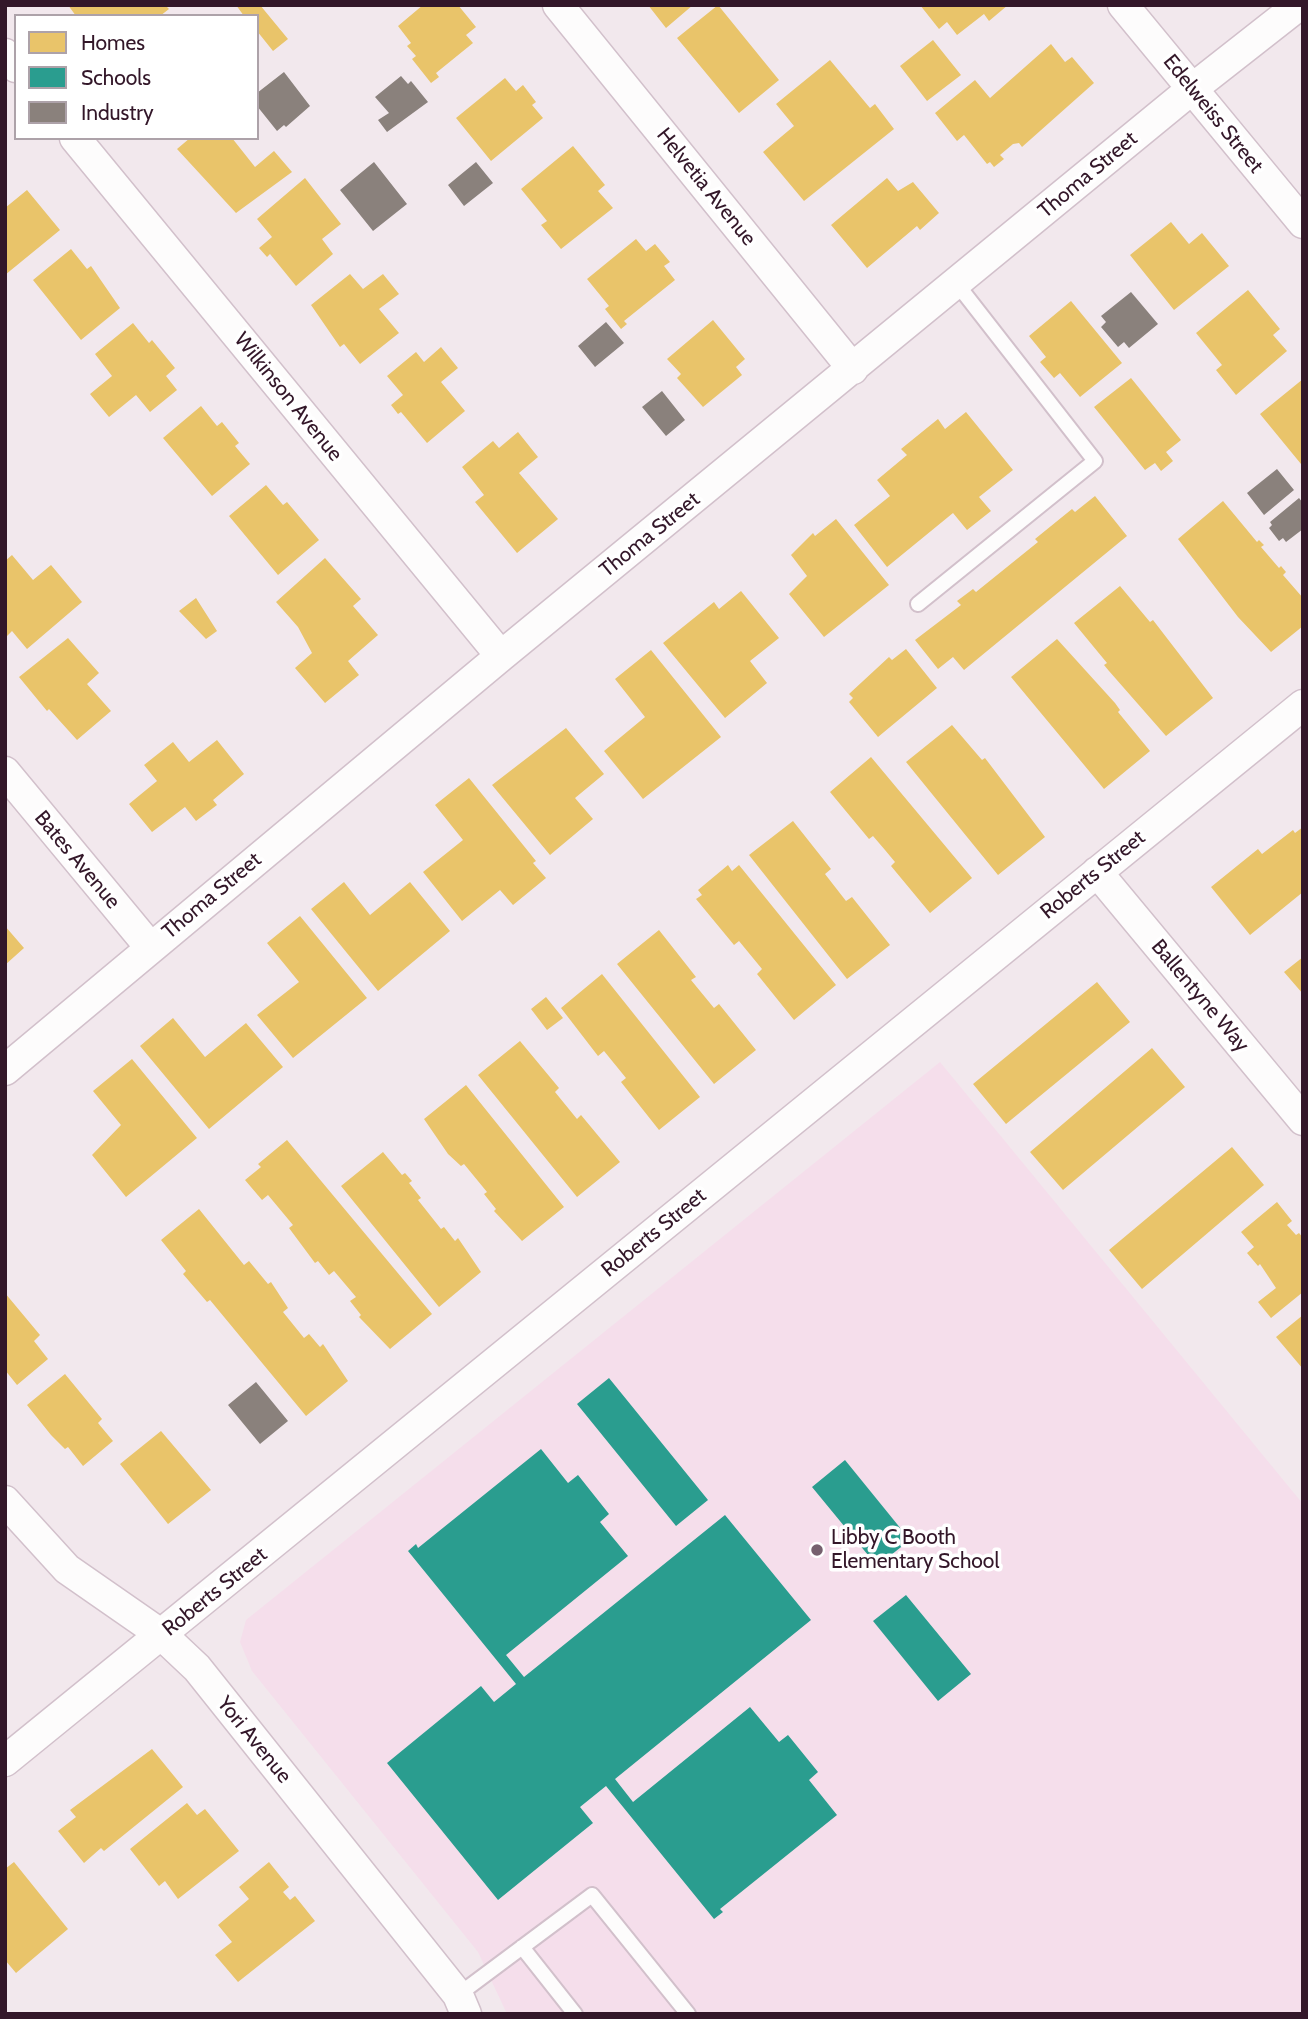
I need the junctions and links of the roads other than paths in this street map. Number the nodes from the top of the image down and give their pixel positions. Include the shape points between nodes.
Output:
1 (558, 5) edge
2 (1123, 5) edge
3 (1299, 5) edge
4 (1192, 89) junction
5 (77, 140) edge
6 (1303, 223) edge
7 (957, 284) junction
8 (853, 369) junction
9 (918, 604) dead end
10 (501, 656) junction
11 (1303, 705) edge
12 (5, 772) edge
13 (1097, 872) junction
14 (150, 947) junction
15 (5, 1070) edge
16 (1303, 1120) edge
17 (5, 1501) edge
18 (162, 1635) junction
19 (5, 1761) edge
20 (522, 1947) junction
21 (462, 2004) edge
22 (575, 2014) edge
23 (688, 2014) edge

1 - 8 street, Helvetia Avenue
2 - 4 street, Edelweiss Street
3 - 4 street, Thoma Street
4 - 6 street, Edelweiss Street
4 - 7 street, Thoma Street
5 - 10 street, Wilkinson Avenue
7 - 8 street, Thoma Street
7 - 9 lane via 1095,461
8 - 10 street, Thoma Street
10 - 14 street, Thoma Street
11 - 13 street, Roberts Street
12 - 14 street, Bates Avenue
13 - 16 street, Ballentyne Way
13 - 18 street, Roberts Street
14 - 15 street, Thoma Street
17 - 18 street, Yori Avenue via 67,1569
18 - 19 street, Roberts Street
18 - 21 street, Yori Avenue via 197,1668
20 - 21 lane
20 - 22 lane
20 - 23 lane via 592,1895

